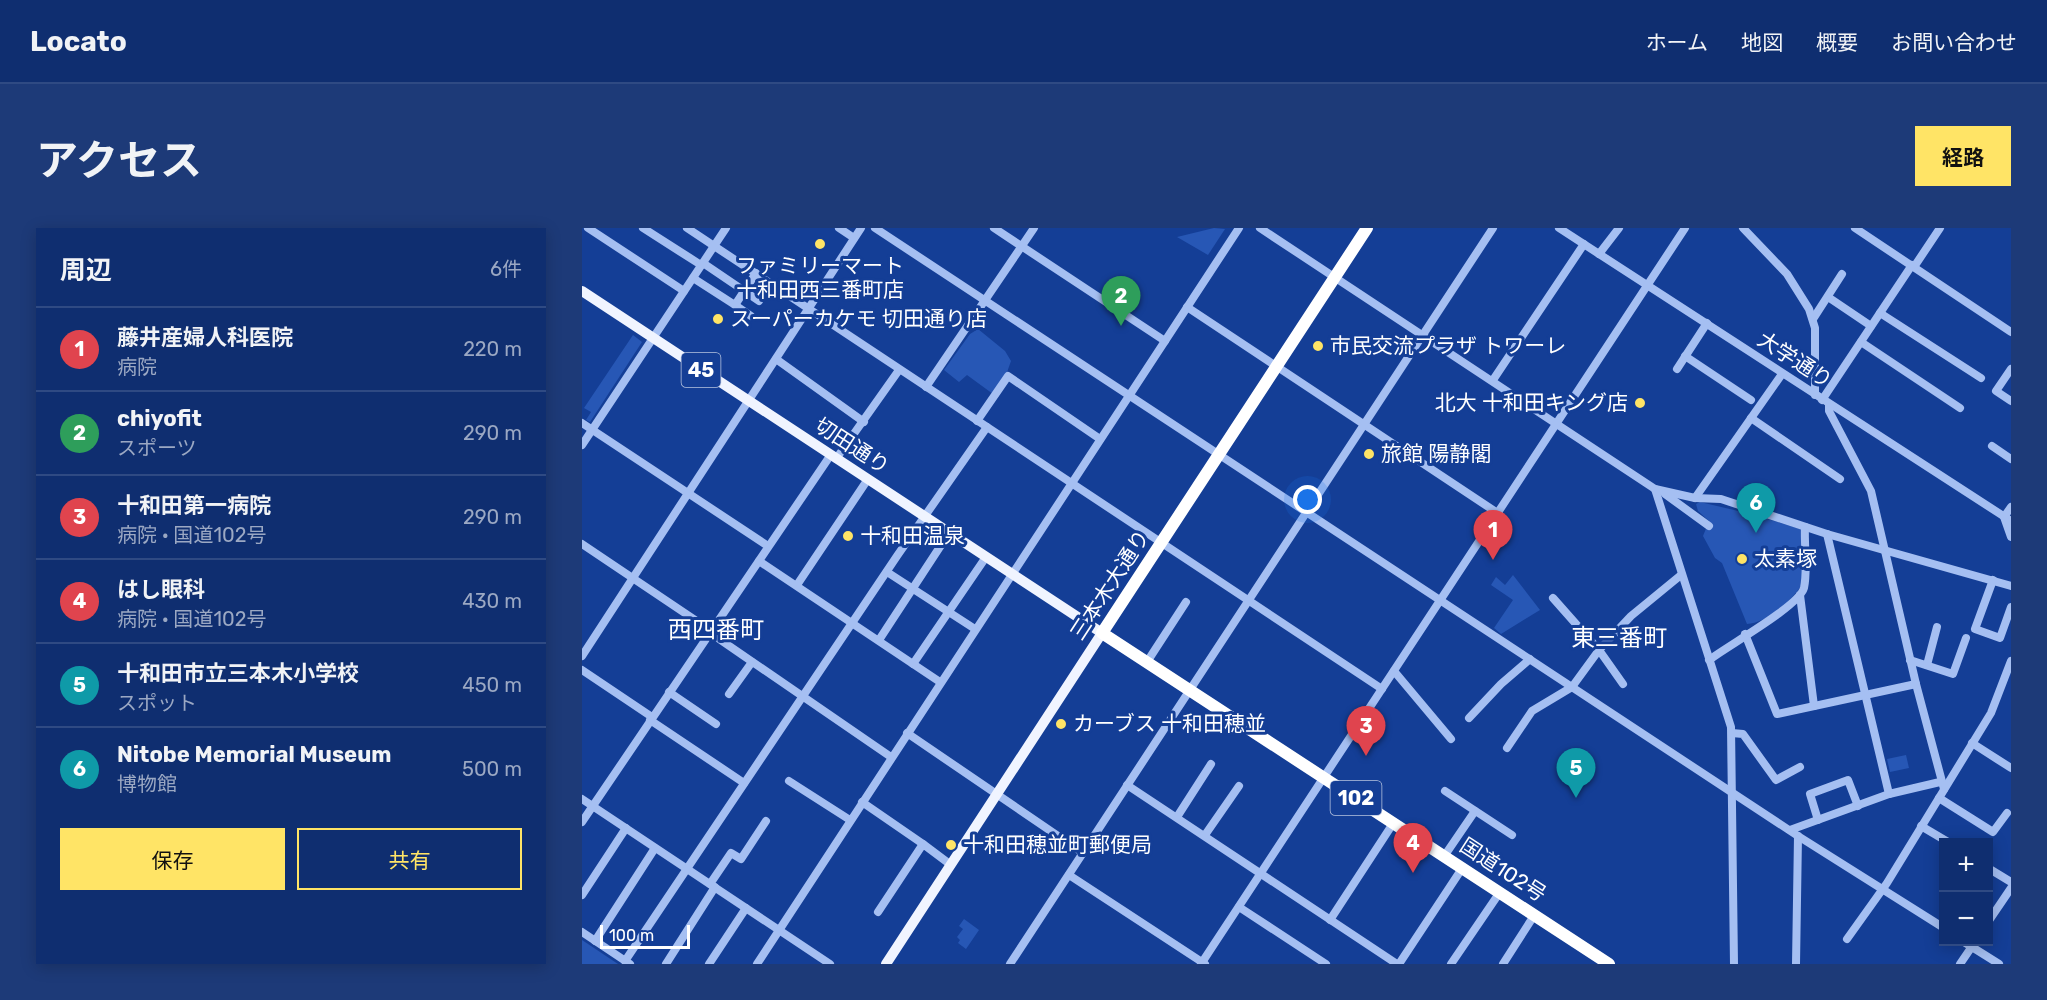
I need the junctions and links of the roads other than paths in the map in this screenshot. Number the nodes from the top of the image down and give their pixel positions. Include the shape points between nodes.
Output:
1 (587, 228) edge
2 (643, 228) edge
3 (687, 228) edge
4 (726, 228) edge
5 (839, 228) edge
6 (861, 228) edge
7 (875, 228) edge
8 (994, 228) edge
9 (1034, 228) edge
10 (1239, 228) edge
11 (1260, 228) edge
12 (1367, 228) edge
13 (1493, 228) edge
14 (1559, 228) edge
15 (1619, 228) edge
16 (1685, 228) edge
17 (1743, 228) edge
18 (1855, 228) edge
19 (1940, 228) edge
20 (582, 232) edge
21 (854, 238) junction
22 (1584, 244) junction
23 (714, 246) junction
24 (1021, 246) junction
25 (1599, 254) junction
26 (702, 264) junction
27 (1913, 266) junction
28 (756, 273) junction
29 (1842, 274) dead end
30 (693, 278) junction
31 (1335, 278) junction
32 (1648, 286) junction
33 (684, 291) junction
34 (744, 291) junction
35 (583, 294) edge
36 (1828, 297) junction
37 (984, 300) junction
38 (759, 301) dead end
39 (735, 305) junction
40 (1187, 306) junction
41 (809, 310) junction
42 (1880, 313) junction
43 (751, 316) dead end
44 (1813, 319) junction
45 (1707, 323) junction
46 (1870, 326) junction
47 (2011, 332) edge
48 (1423, 335) junction
49 (653, 338) junction
50 (1165, 341) junction
51 (1861, 342) junction
52 (1684, 356) junction
53 (776, 359) junction
54 (1277, 366) junction
55 (899, 369) junction
56 (1677, 369) dead end
57 (2011, 369) edge
58 (1782, 374) junction
59 (1981, 378) dead end
60 (1493, 380) junction
61 (926, 387) junction
62 (1129, 394) junction
63 (1822, 399) junction
64 (1751, 400) dead end
65 (748, 401) junction
66 (2011, 401) edge
67 (1960, 408) dead end
68 (1751, 418) junction
69 (977, 421) junction
70 (864, 422) junction
71 (582, 423) edge
72 (1365, 424) junction
73 (1558, 424) junction
74 (987, 427) junction
75 (592, 430) junction
76 (1100, 439) junction
77 (582, 445) edge
78 (1992, 446) dead end
79 (1219, 454) junction
80 (833, 457) junction
81 (2011, 459) edge
82 (1840, 478) dead end
83 (868, 479) junction
84 (1071, 485) junction
85 (1657, 490) junction
86 (688, 494) junction
87 (1695, 498) junction
88 (2011, 507) edge
89 (1307, 512) junction
90 (1499, 514) junction
91 (925, 517) junction
92 (2008, 519) edge
93 (1709, 526) dead end
94 (1805, 527) junction
95 (949, 533) junction
96 (1827, 534) junction
97 (2011, 537) edge
98 (582, 544) edge
99 (1160, 544) junction
100 (768, 546) junction
101 (1885, 550) junction
102 (986, 557) junction
103 (759, 561) junction
104 (886, 572) junction
105 (1011, 574) junction
106 (1681, 575) junction
107 (633, 578) junction
108 (1993, 580) junction
109 (797, 585) junction
110 (2011, 586) edge
111 (912, 587) junction
112 (1800, 595) junction
113 (1553, 598) dead end
114 (1441, 600) junction
115 (1186, 602) dead end
116 (1248, 602) junction
117 (2011, 607) edge
118 (949, 611) junction
119 (853, 623) junction
120 (1937, 627) dead end
121 (975, 629) junction
122 (710, 631) junction
123 (1102, 633) junction
124 (1745, 634) junction
125 (1966, 638) dead end
126 (879, 640) junction
127 (1599, 650) junction
128 (582, 656) edge
129 (1530, 659) junction
130 (1709, 660) junction
131 (1910, 660) junction
132 (752, 662) junction
133 (1147, 662) junction
134 (2011, 662) edge
135 (913, 664) junction
136 (1927, 665) junction
137 (582, 670) edge
138 (1394, 671) junction
139 (2008, 681) edge
140 (940, 682) junction
141 (1623, 684) dead end
142 (1916, 684) junction
143 (1572, 687) junction
144 (1382, 689) junction
145 (1190, 690) junction
146 (669, 692) junction
147 (729, 694) dead end
148 (1866, 695) junction
149 (803, 697) junction
150 (1814, 706) junction
151 (1469, 718) dead end
152 (651, 719) junction
153 (716, 724) dead end
154 (907, 733) junction
155 (1732, 733) junction
156 (1451, 739) dead end
157 (1972, 742) junction
158 (1508, 748) dead end
159 (891, 757) junction
160 (1211, 764) dead end
161 (1800, 767) dead end
162 (2011, 768) edge
163 (1324, 777) junction
164 (789, 781) dead end
165 (744, 783) junction
166 (1127, 784) junction
167 (1942, 785) junction
168 (1239, 786) dead end
169 (1445, 791) dead end
170 (998, 792) junction
171 (1732, 792) junction
172 (1889, 794) junction
173 (1939, 798) junction
174 (582, 799) edge
175 (862, 802) junction
176 (592, 806) junction
177 (1858, 806) junction
178 (1475, 811) junction
179 (2007, 813) dead end
180 (1177, 817) junction
181 (850, 820) junction
182 (1818, 820) junction
183 (766, 821) dead end
184 (582, 822) edge
185 (1394, 822) junction
186 (1921, 826) junction
187 (626, 828) junction
188 (1794, 833) junction
189 (1205, 835) junction
190 (1512, 835) dead end
191 (1940, 838) edge
192 (923, 844) junction
193 (655, 848) junction
194 (1083, 853) junction
195 (1445, 855) junction
196 (951, 864) junction
197 (1463, 867) junction
198 (686, 868) junction
199 (1993, 871) edge
200 (1261, 873) junction
201 (1069, 875) junction
202 (2011, 882) edge
203 (713, 885) junction
204 (1881, 888) junction
205 (2011, 888) edge
206 (1500, 892) junction
207 (582, 895) edge
208 (1239, 907) junction
209 (746, 908) junction
210 (878, 912) dead end
211 (1535, 914) junction
212 (1993, 916) edge
213 (1330, 920) junction
214 (1939, 925) edge
215 (779, 929) junction
216 (582, 932) edge
217 (1847, 939) dead end
218 (595, 941) junction
219 (1969, 946) edge
220 (1974, 946) edge
221 (628, 963) edge
222 (666, 964) edge
223 (709, 964) edge
224 (757, 964) edge
225 (830, 964) edge
226 (886, 964) edge
227 (1011, 964) edge
228 (1203, 964) edge
229 (1326, 964) edge
230 (1398, 964) edge
231 (1452, 964) edge
232 (1503, 964) edge
233 (1609, 964) edge
234 (1734, 964) edge
235 (1796, 964) edge
236 (1960, 964) edge
237 (1999, 964) edge

1 - 20 street
1 - 33 street
2 - 26 street
3 - 23 street
4 - 23 street
5 - 21 street
6 - 21 street
7 - 37 street
8 - 24 street
9 - 24 street
10 - 40 street
11 - 31 street
12 - 31 highway, 三本木大通り
13 - 48 street
14 - 22 street, 大学通り
15 - 25 street
16 - 32 street
17 - 44 street via 1787,274
18 - 27 street
19 - 27 street
21 - 41 street
22 - 25 street, 大学通り
22 - 60 street
23 - 26 street
23 - 28 street
24 - 37 street
24 - 50 street
25 - 32 street, 大学通り
26 - 30 street
26 - 34 street
27 - 42 street
27 - 47 street
28 - 34 street
28 - 41 street
29 - 36 street
30 - 33 street
30 - 39 street
31 - 48 street
31 - 54 highway, 三本木大通り
32 - 45 street, 大学通り
32 - 73 street
33 - 49 street
34 - 38 street
34 - 39 street
35 - 49 main road, 切田通り / 45
36 - 44 street
36 - 46 street
37 - 61 street
37 - 62 street
39 - 43 street
40 - 50 street
40 - 54 street
41 - 53 street
41 - 55 street
42 - 46 street
42 - 59 street
44 - 63 street
45 - 52 street
45 - 58 street, 大学通り
46 - 51 street
48 - 60 street
48 - 72 street
49 - 65 main road, 切田通り / 45
49 - 75 street
50 - 62 street
51 - 63 street
51 - 67 street
52 - 56 street
52 - 64 street
53 - 65 street
53 - 70 street
54 - 72 street
54 - 79 highway, 三本木大通り
55 - 61 street
55 - 70 street
57 - 66 street via 1996,391
58 - 63 street, 大学通り
58 - 68 street
60 - 73 street
61 - 69 street
62 - 76 street
62 - 79 street
63 - 92 street, 大学通り
63 - 101 street via 1871,491
65 - 80 main road, 切田通り / 45
65 - 86 street
68 - 82 street
68 - 87 street
69 - 74 street
69 - 76 street via 1008,376
70 - 80 street
71 - 75 street
72 - 89 street
72 - 90 street
73 - 85 street
73 - 90 street
74 - 84 street
74 - 91 street
75 - 77 street
75 - 86 street
76 - 84 street
78 - 81 street
79 - 89 street
79 - 99 highway, 三本木大通り
80 - 83 main road, 切田通り / 45
80 - 100 street
83 - 91 main road, 切田通り / 45
83 - 109 street
84 - 99 street
84 - 105 street
85 - 87 street
85 - 93 street
85 - 106 street
86 - 100 street
86 - 107 street
87 - 94 street via 1721,499
88 - 92 street
89 - 114 street
89 - 116 street
90 - 114 street
91 - 95 main road, 切田通り / 45
91 - 104 street
92 - 97 street
94 - 96 street
94 - 112 street via 1804,587
95 - 102 main road, 切田通り / 45
95 - 111 street
96 - 101 street
96 - 148 street
98 - 107 street
99 - 116 street
99 - 123 highway, 三本木大通り
100 - 103 street
101 - 108 street
101 - 131 street
102 - 105 main road, 切田通り / 45
102 - 118 street
103 - 109 street
103 - 122 street
104 - 111 street
104 - 119 street
105 - 121 street
105 - 123 main road, 切田通り / 45
106 - 127 street via 1645,602
106 - 130 street
107 - 122 street
107 - 128 street
108 - 110 street
108 - 117 street via 1975,629 2000,638
109 - 119 street
111 - 118 street
111 - 126 street
112 - 124 street via 1786,609
112 - 150 street
113 - 127 street
114 - 129 street
114 - 138 street
115 - 133 street
116 - 144 street
116 - 145 street
118 - 121 street
118 - 135 street
119 - 126 street
119 - 149 street
120 - 136 street
121 - 140 street
122 - 132 street
122 - 146 street
123 - 133 highway, 国道102号 / 102
123 - 170 main road, 三本木大通り
124 - 130 street
124 - 150 street via 1777,714
125 - 136 street via 1953,674
126 - 135 street
127 - 141 street
127 - 143 street
129 - 143 street
129 - 151 street
130 - 155 street
131 - 136 street
131 - 142 street
132 - 147 street
132 - 149 street
133 - 145 highway, 国道102号 / 102
134 - 139 street
135 - 140 street
137 - 152 street
138 - 144 street
138 - 156 street
139 - 157 street
140 - 154 street
142 - 148 street
142 - 167 street
143 - 158 street via 1532,711
143 - 171 street
144 - 163 street
145 - 163 highway, 国道102号 / 102
145 - 166 street
146 - 152 street
146 - 153 street
148 - 150 street
148 - 172 street
149 - 159 street
149 - 165 street
152 - 165 street
152 - 176 street
154 - 159 street
154 - 170 street
155 - 161 street via 1743,734 1776,780
155 - 171 street
157 - 162 street
157 - 167 street
159 - 175 street
160 - 180 street
163 - 185 highway, 国道102号 / 102
163 - 200 street
164 - 181 street
165 - 198 street
166 - 180 street
166 - 194 street
167 - 172 street
167 - 173 street
168 - 189 street
169 - 178 street
170 - 194 street
170 - 196 main road, 三本木大通り
171 - 188 street
171 - 234 street
172 - 177 street
173 - 179 street via 1993,832
173 - 186 street
174 - 176 street
175 - 181 street
175 - 192 street
176 - 184 street
176 - 187 street
177 - 182 street
177 - 182 street via 1848,780 1810,794
178 - 190 street
178 - 195 street
180 - 189 street
181 - 215 street
182 - 188 street
183 - 203 street via 741,859 731,853
185 - 195 highway, 国道102号 / 102
185 - 213 street
186 - 191 street
186 - 204 street
187 - 193 street
187 - 207 street
188 - 204 street
188 - 235 street
189 - 200 street
192 - 196 street
192 - 210 street
193 - 198 street
193 - 218 street
194 - 201 street
195 - 197 highway, 国道102号 / 102
196 - 226 main road, 三本木大通り
197 - 206 highway, 国道102号 / 102
197 - 230 street
198 - 203 street
198 - 221 street
199 - 202 street
200 - 208 street
200 - 213 street
201 - 227 street
201 - 228 street
203 - 209 street
203 - 222 street
204 - 214 street
204 - 217 street
205 - 212 street
206 - 211 highway, 国道102号 / 102
206 - 231 street
208 - 228 street
208 - 229 street
209 - 215 street
209 - 223 street
211 - 232 street
211 - 233 highway, 国道102号 / 102
213 - 230 street
215 - 224 street
215 - 225 street
216 - 218 street
218 - 221 street
219 - 236 street
220 - 237 street

